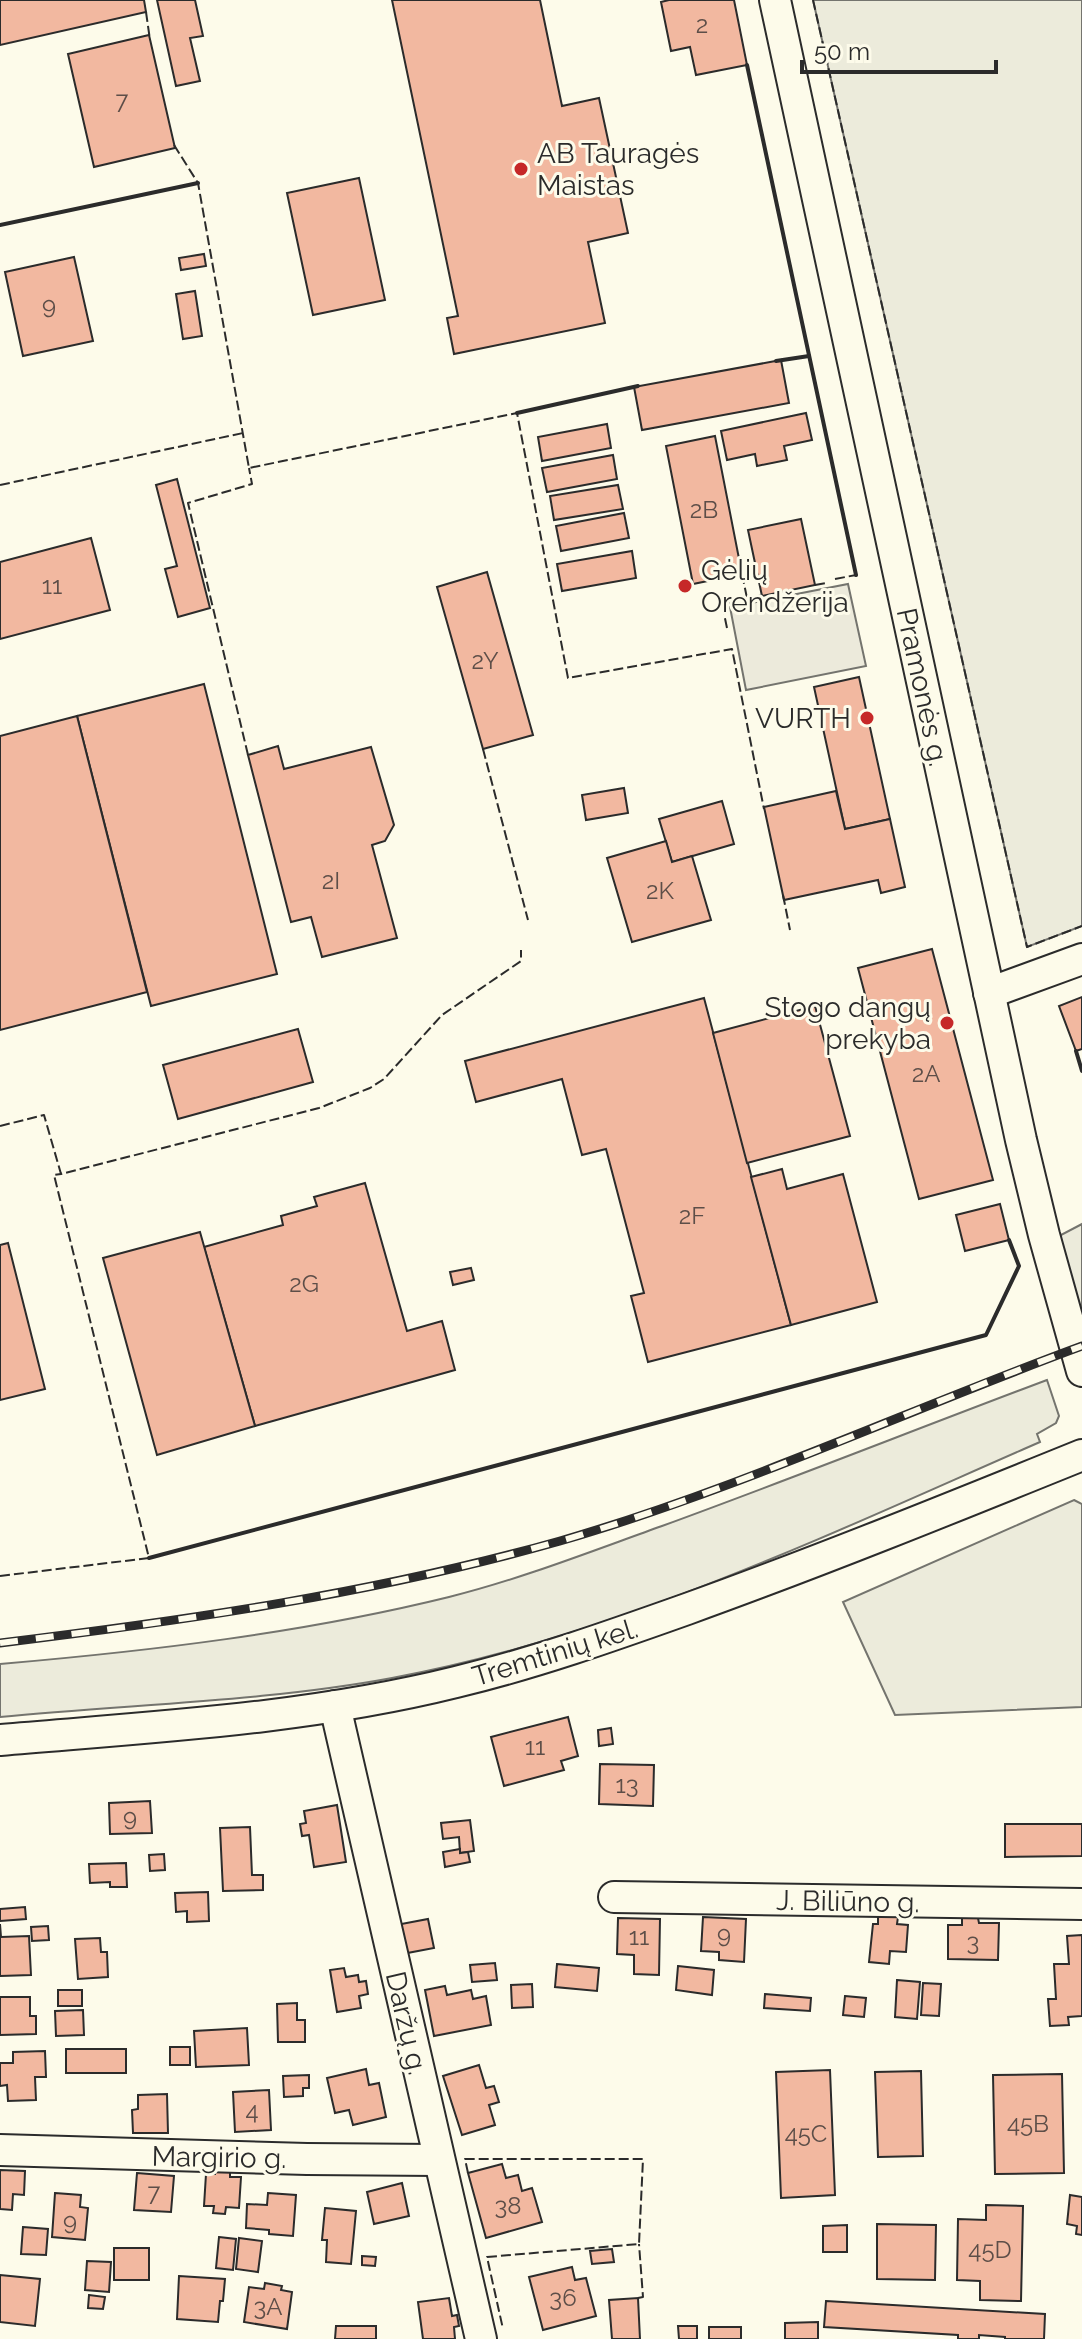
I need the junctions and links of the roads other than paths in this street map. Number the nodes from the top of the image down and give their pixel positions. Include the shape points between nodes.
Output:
1 (775, 0) edge
2 (1082, 959) edge
3 (989, 993) junction
4 (1082, 1371) edge
5 (1082, 1455) edge
6 (335, 1706) junction
7 (0, 1740) edge
8 (614, 1897) dead end
9 (1082, 1904) edge
10 (0, 2150) edge
11 (438, 2160) junction
12 (481, 2339) edge

1 - 3 street, Pramonės g.
2 - 3 street
3 - 4 street, Pramonės g.
5 - 6 street, Tremtinių kel. via 601,1640 455,1682
6 - 7 street, Tremtinių kel.
6 - 11 street, Daržų g.
8 - 9 street, J. Biliūno g.
10 - 11 street, Margirio g.
11 - 12 street, Daržų g.

